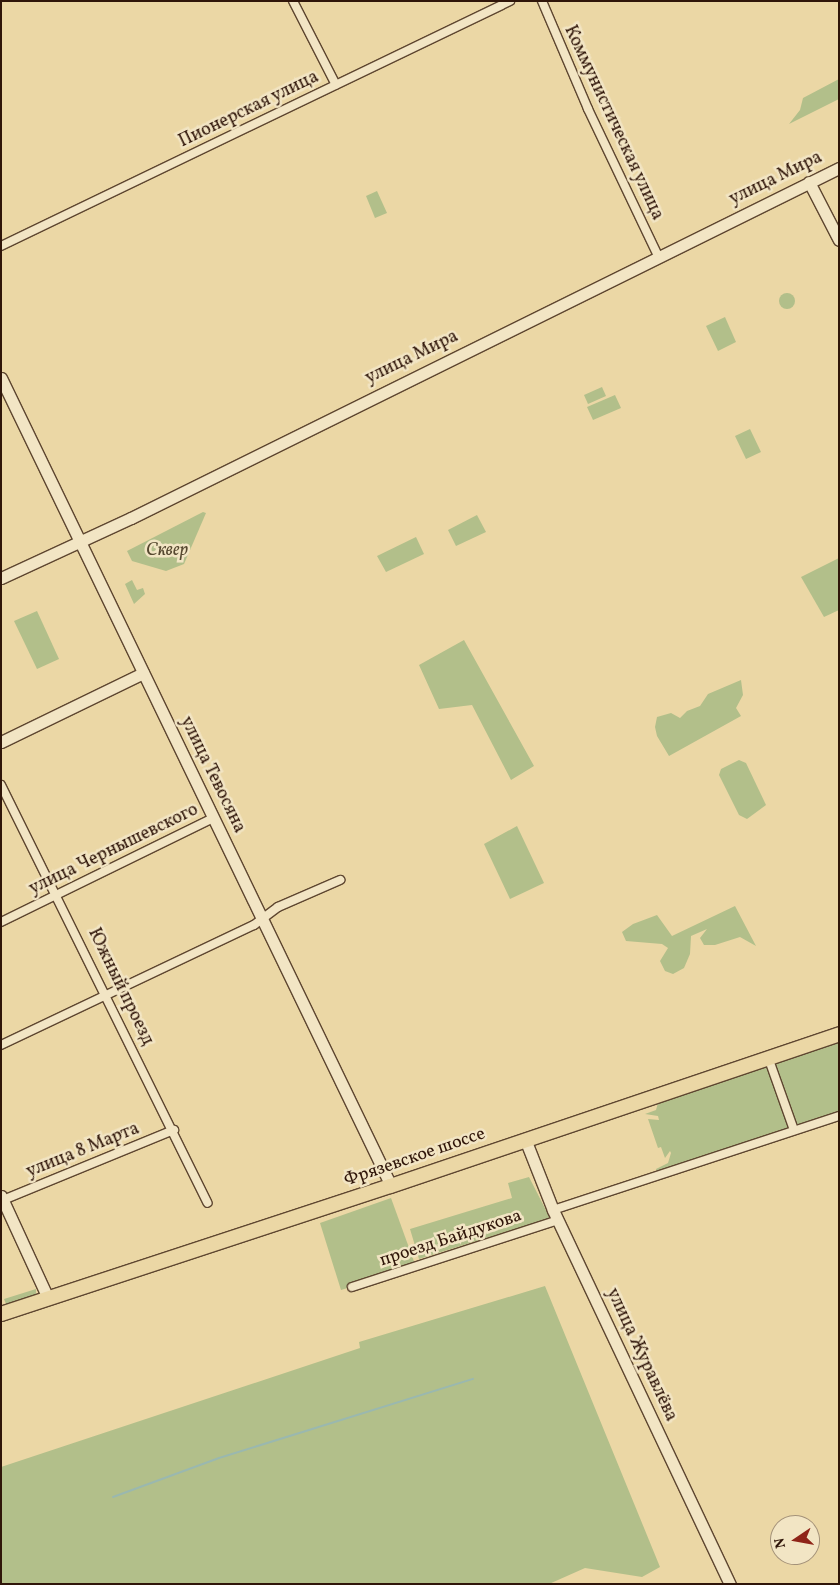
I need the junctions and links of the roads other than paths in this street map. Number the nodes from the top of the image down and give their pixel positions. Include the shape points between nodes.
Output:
1 (293, 1) edge
2 (510, 1) edge
3 (542, 1) edge
4 (336, 85) junction
5 (839, 168) edge
6 (809, 182) junction
7 (839, 240) edge
8 (1, 246) edge
9 (658, 256) junction
10 (1, 378) edge
11 (81, 541) junction
12 (1, 578) edge
13 (143, 673) junction
14 (1, 742) edge
15 (1, 785) edge
16 (213, 818) junction
17 (340, 880) dead end
18 (58, 894) junction
19 (258, 920) junction
20 (1, 922) edge
21 (107, 996) junction
22 (839, 1034) edge
23 (1, 1045) edge
24 (768, 1057) junction
25 (839, 1116) edge
26 (174, 1130) junction
27 (794, 1130) junction
28 (525, 1140) junction
29 (391, 1186) junction
30 (2, 1198) edge
31 (208, 1202) dead end
32 (555, 1215) junction
33 (352, 1287) dead end
34 (48, 1298) junction
35 (1, 1314) edge
36 (730, 1584) edge

1 - 4 street
2 - 4 street, Пионерская улица
3 - 9 street, Коммунистическая улица via 588,110
4 - 8 street, Пионерская улица
5 - 6 main road, улица Мира
6 - 7 main road
6 - 9 main road, улица Мира
9 - 11 main road, улица Мира
10 - 11 main road, улица Тевосяна
11 - 12 main road, улица Мира
11 - 13 main road, улица Тевосяна
13 - 14 main road
13 - 16 main road, улица Тевосяна
15 - 18 street, Южный проезд
16 - 18 street, улица Чернышевского
16 - 19 main road, улица Тевосяна
17 - 19 street
18 - 20 street, улица Чернышевского
18 - 21 street, Южный проезд
19 - 21 street
19 - 29 main road, улица Тевосяна
21 - 23 street
21 - 26 street, Южный проезд
22 - 24 highway, Фрязевское шоссе
24 - 27 street
24 - 28 highway, Фрязевское шоссе
25 - 27 street, проезд Байдукова
26 - 30 street, улица 8 Марта
26 - 31 street, Южный проезд
27 - 32 street, проезд Байдукова
28 - 29 highway, Фрязевское шоссе
28 - 32 main road, улица Журавлёва
29 - 34 highway, Фрязевское шоссе
30 - 34 main road
32 - 33 street, проезд Байдукова
32 - 36 main road, улица Журавлёва
34 - 35 highway, Фрязевское шоссе

